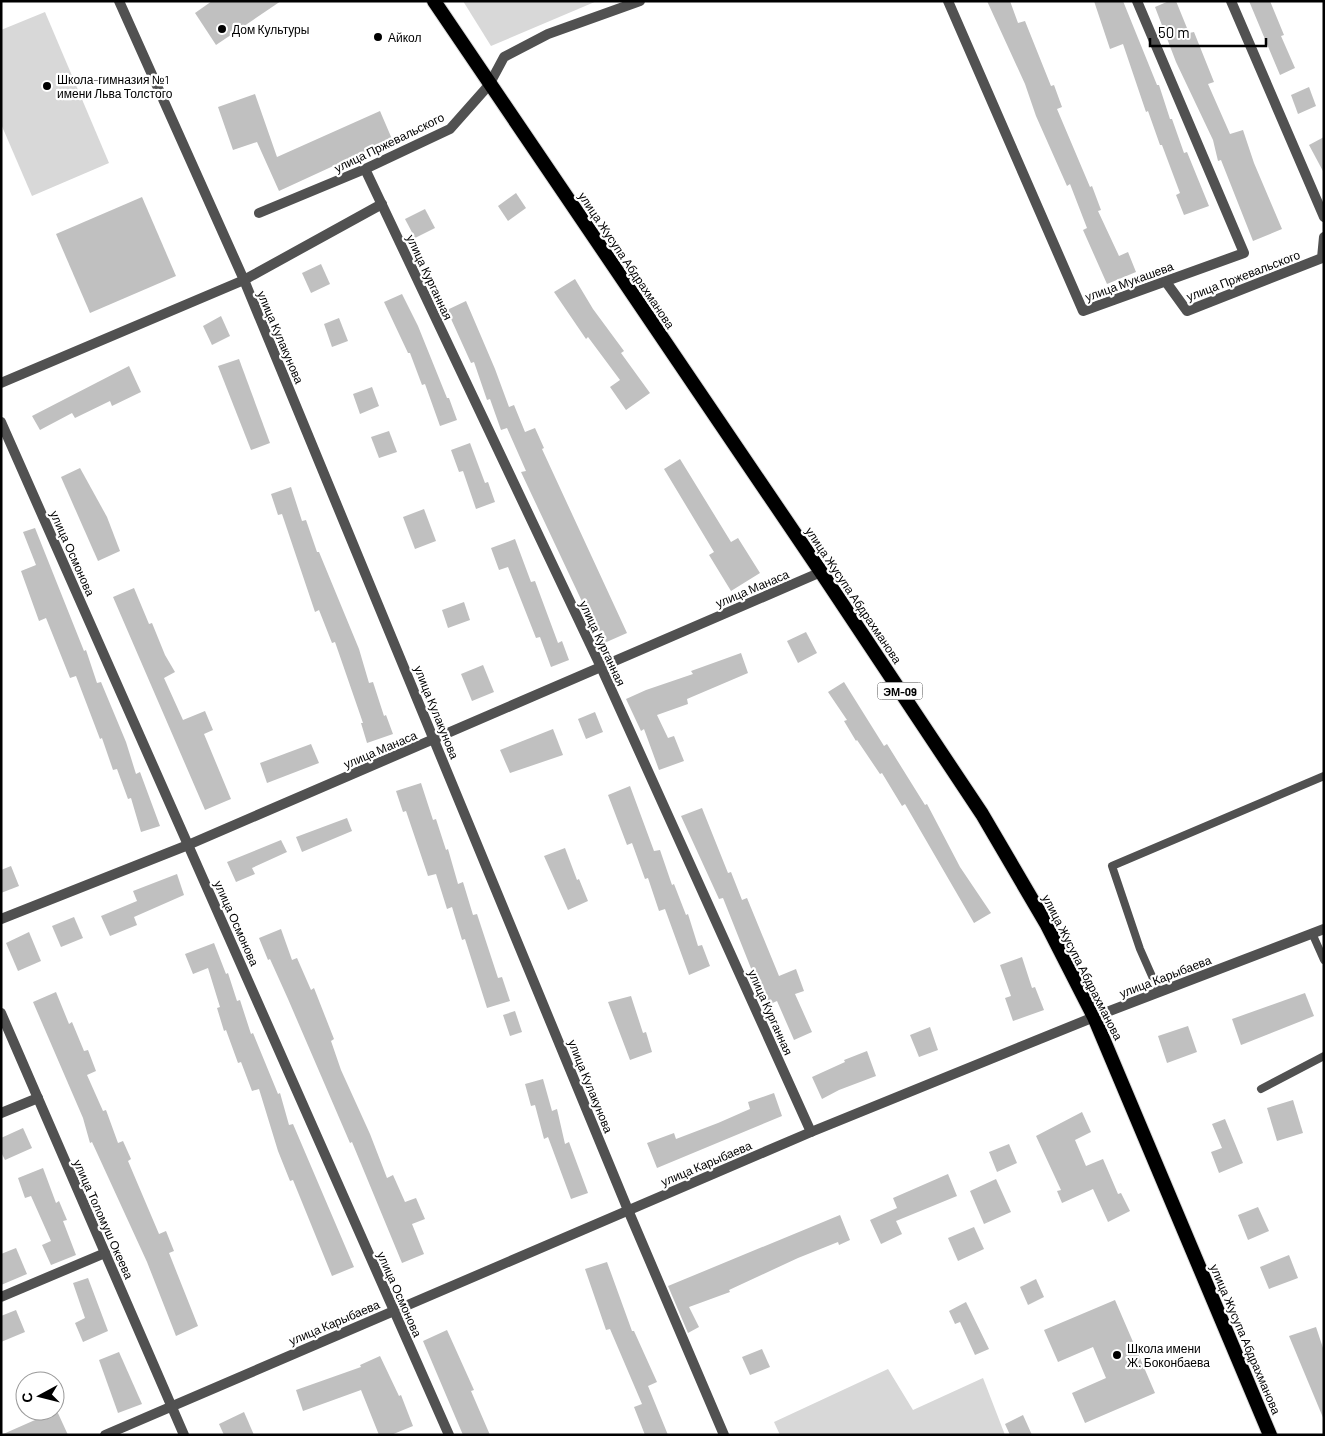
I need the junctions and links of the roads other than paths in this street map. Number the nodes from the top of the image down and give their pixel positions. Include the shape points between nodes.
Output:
1 (119, 1) edge
2 (434, 1) edge
3 (640, 1) edge
4 (948, 1) edge
5 (1137, 1) edge
6 (1231, 1) edge
7 (489, 85) junction
8 (365, 169) junction
9 (382, 204) junction
10 (259, 213) dead end
11 (1324, 217) edge
12 (1324, 237) edge
13 (244, 280) junction
14 (1166, 282) junction
15 (1, 383) edge
16 (1, 422) edge
17 (821, 572) junction
18 (601, 667) junction
19 (434, 739) junction
20 (1324, 776) edge
21 (188, 845) junction
22 (1, 918) edge
23 (1324, 929) edge
24 (1312, 934) junction
25 (1324, 960) edge
26 (1159, 992) junction
27 (1, 1013) edge
28 (1094, 1017) junction
29 (1324, 1056) edge
30 (1261, 1089) dead end
31 (38, 1098) junction
32 (1, 1113) edge
33 (811, 1132) junction
34 (628, 1210) junction
35 (105, 1253) junction
36 (1, 1297) edge
37 (394, 1310) junction
38 (172, 1406) junction
39 (105, 1435) edge
40 (184, 1435) edge
41 (449, 1435) edge
42 (724, 1435) edge
43 (1270, 1435) edge

1 - 13 street, улица Кулакунова
2 - 7 highway, улица Жусупа Абдрахманова / ЭМ-09
3 - 7 street, улица Пржевальского via 548,34 504,57
4 - 14 street, улица Мукашева via 1083,311
5 - 14 street, улица Мукашева via 1244,253
6 - 11 street
7 - 8 street, улица Пржевальского via 450,128
7 - 17 highway, улица Жусупа Абдрахманова / ЭМ-09
8 - 9 street, улица Курганная
8 - 10 street, улица Пржевальского
9 - 13 street
9 - 18 street, улица Курганная
12 - 14 street, улица Пржевальского via 1322,258 1187,311
13 - 15 street
13 - 19 street, улица Кулакунова
16 - 21 street, улица Осмонова
17 - 18 street, улица Манаса
17 - 28 highway, улица Жусупа Абдрахманова / ЭМ-09 via 982,814 1047,925
18 - 19 street, улица Манаса
18 - 33 street, улица Курганная
19 - 21 street, улица Манаса
19 - 34 street, улица Кулакунова
20 - 26 lane via 1112,866 1140,950
21 - 22 street, улица Манаса
21 - 37 street, улица Осмонова
23 - 24 street, улица Карыбаева
24 - 25 lane
24 - 26 street, улица Карыбаева
26 - 28 street, улица Карыбаева
27 - 31 street, улица Толомуш Океева
28 - 33 street, улица Карыбаева
28 - 43 highway, улица Жусупа Абдрахманова / ЭМ-09
29 - 30 lane
31 - 32 street
31 - 35 street, улица Толомуш Океева
33 - 34 street, улица Карыбаева
34 - 37 street, улица Карыбаева
34 - 42 street, улица Кулакунова
35 - 36 street
35 - 38 street, улица Толомуш Океева
37 - 38 street, улица Карыбаева
37 - 41 street, улица Осмонова
38 - 39 street, улица Карыбаева
38 - 40 street, улица Толомуш Океева

